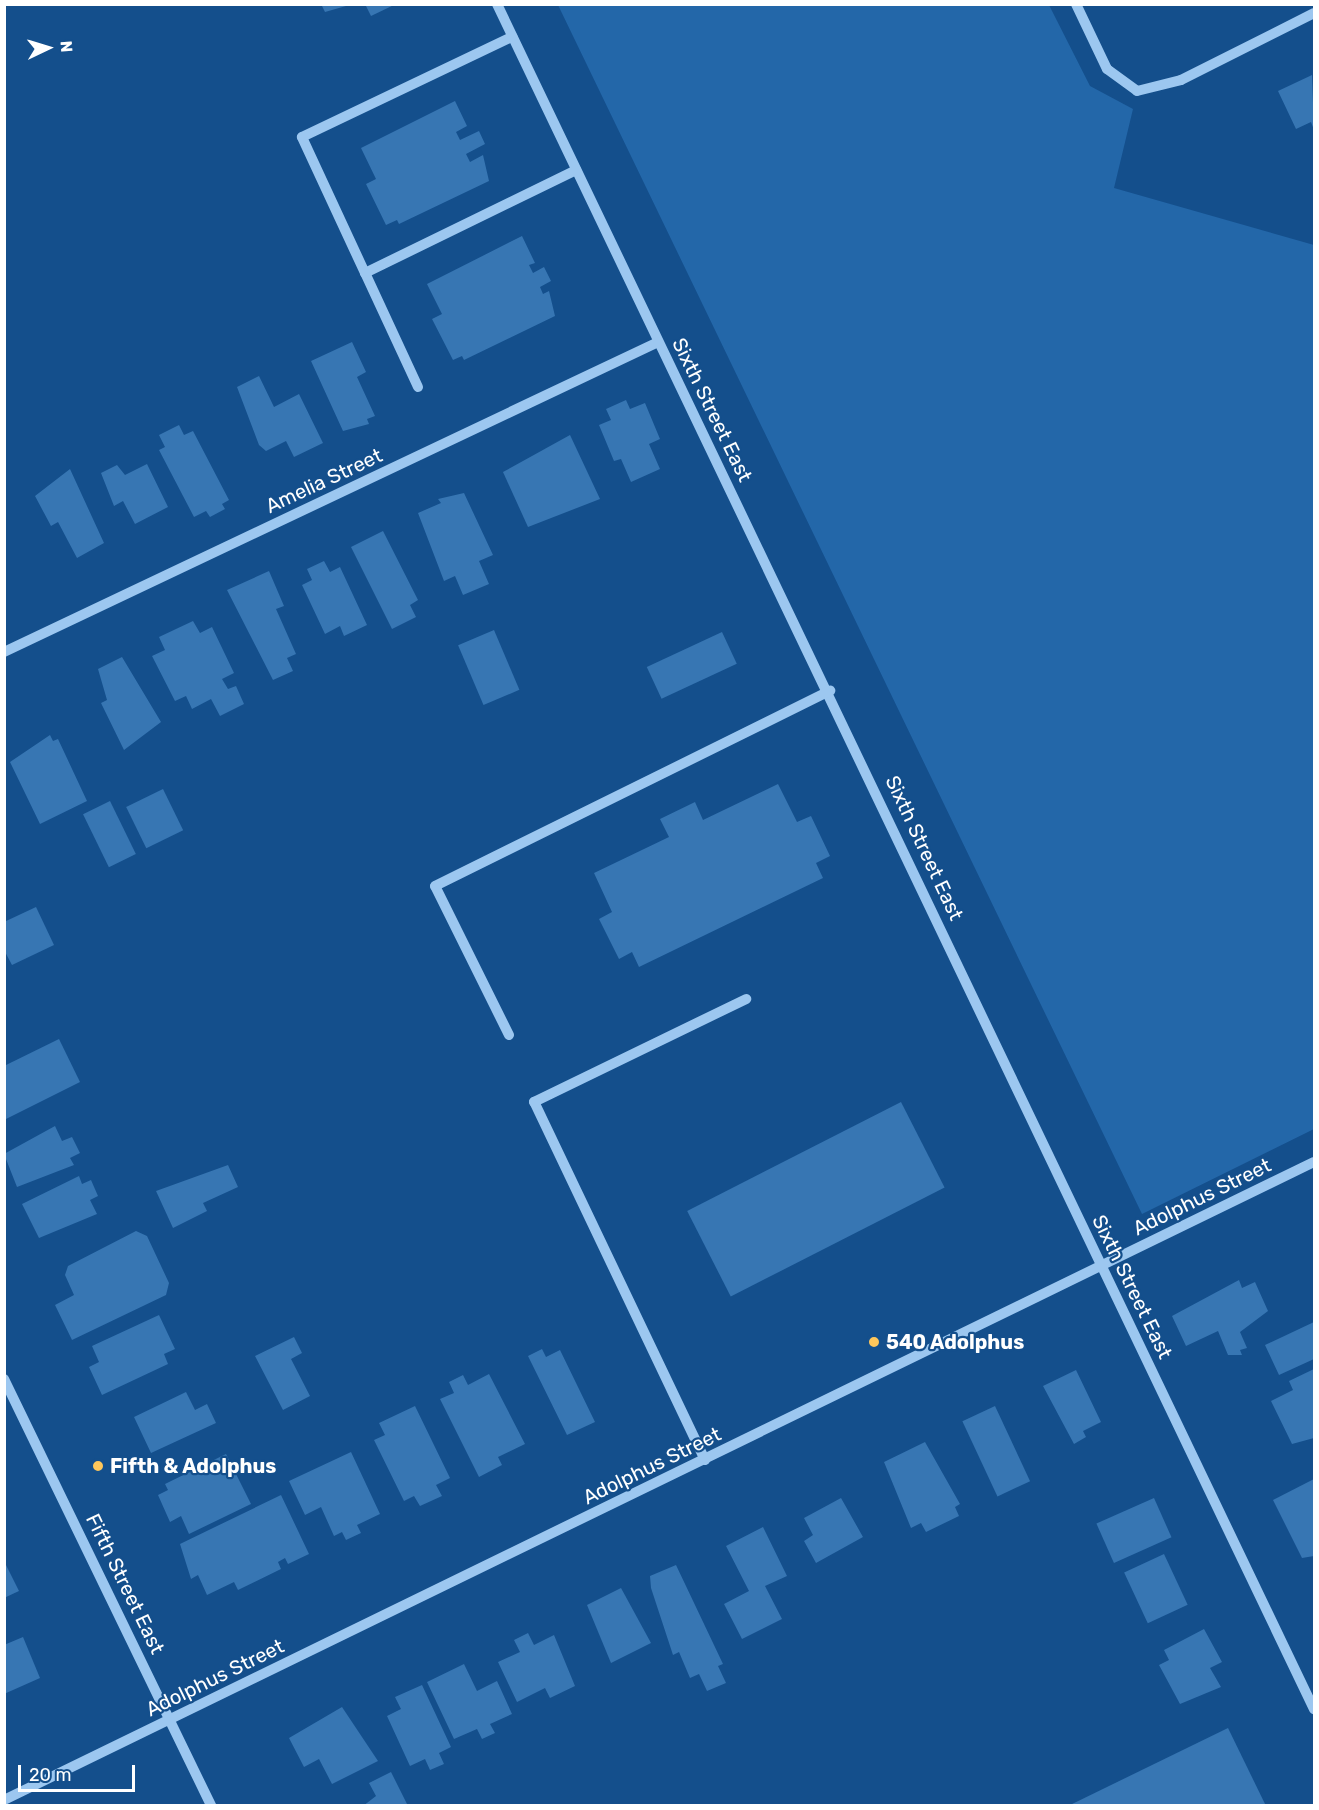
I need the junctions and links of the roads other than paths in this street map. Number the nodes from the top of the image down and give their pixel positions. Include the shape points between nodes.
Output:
1 (497, 4) edge
2 (1076, 4) edge
3 (1314, 13) edge
4 (512, 37) junction
5 (576, 170) junction
6 (365, 273) junction
7 (658, 342) junction
8 (418, 387) dead end
9 (4, 652) edge
10 (830, 691) junction
11 (746, 999) dead end
12 (509, 1035) dead end
13 (1314, 1162) edge
14 (1101, 1266) junction
15 (4, 1379) edge
16 (705, 1460) junction
17 (1314, 1709) edge
18 (170, 1719) junction
19 (4, 1800) edge
20 (211, 1806) edge

1 - 4 street, Sixth Street East
2 - 3 street via 1107,69 1137,91 1181,80
4 - 5 street, Sixth Street East
4 - 6 street via 302,137
5 - 6 street
5 - 7 street, Sixth Street East
6 - 8 street
7 - 9 street, Amelia Street
7 - 10 street, Sixth Street East
10 - 12 street via 435,886
10 - 14 street, Sixth Street East
11 - 16 street via 534,1102
13 - 14 street, Adolphus Street
14 - 16 street, Adolphus Street
14 - 17 street, Sixth Street East
15 - 18 street, Fifth Street East
16 - 18 street, Adolphus Street
18 - 19 street, Adolphus Street
18 - 20 street, Fifth Street East

